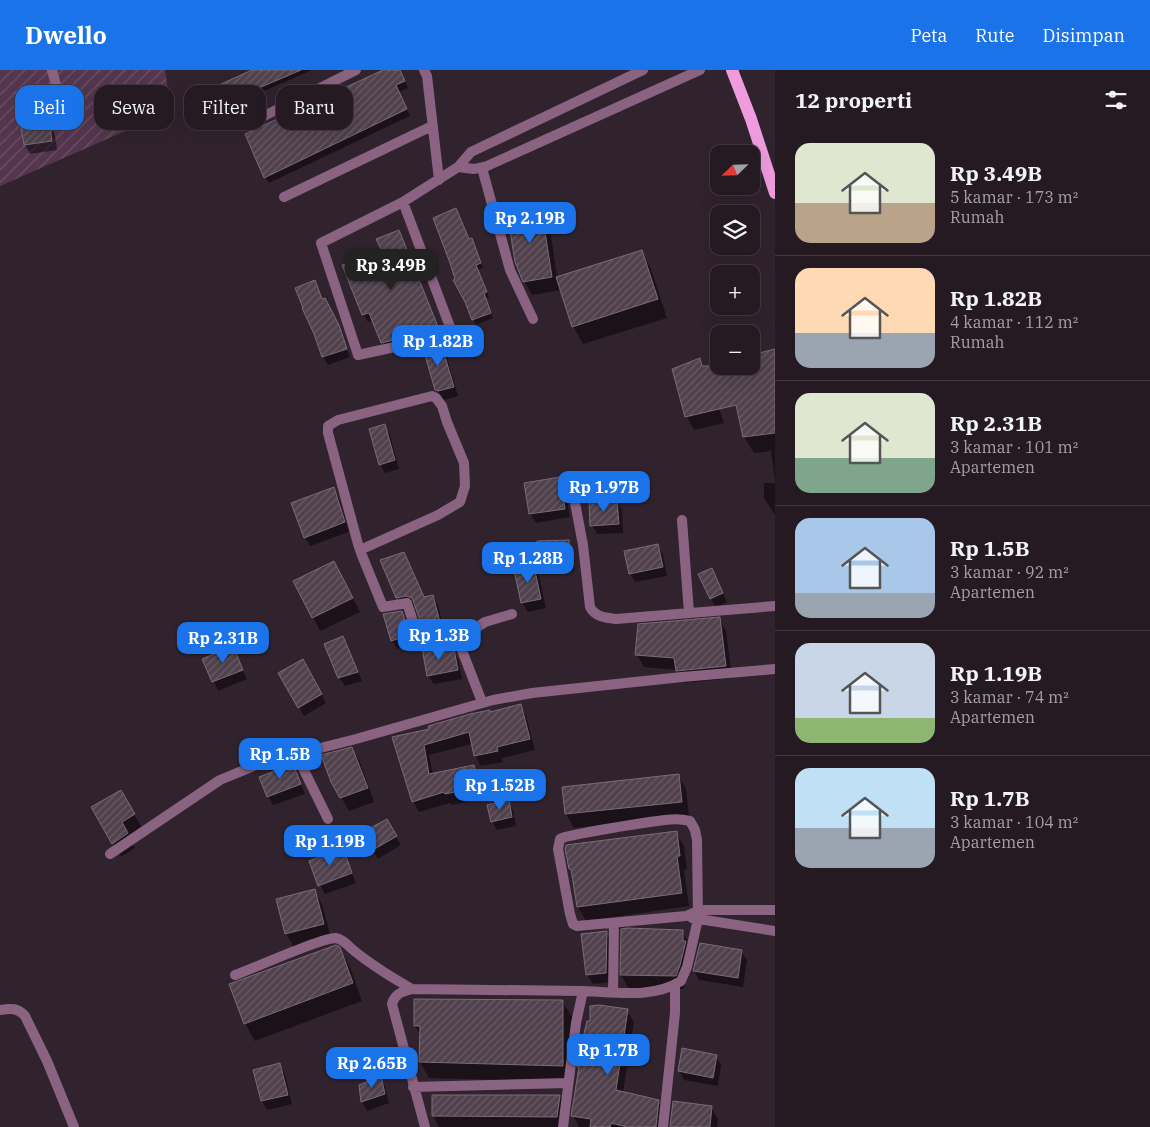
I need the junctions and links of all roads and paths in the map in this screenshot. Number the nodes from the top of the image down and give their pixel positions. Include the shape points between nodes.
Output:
1 (52, 70) edge
2 (356, 70) edge
3 (424, 70) edge
4 (642, 70) edge
5 (700, 70) edge
6 (732, 70) edge
7 (56, 85) edge
8 (266, 115) edge
9 (432, 126) junction
10 (458, 167) junction
11 (482, 168) junction
12 (439, 180) junction
13 (775, 193) edge
14 (284, 197) dead end
15 (403, 202) junction
16 (533, 319) dead end
17 (570, 476) dead end
18 (682, 520) dead end
19 (360, 550) junction
20 (775, 606) edge
21 (689, 613) junction
22 (512, 614) dead end
23 (458, 640) junction
24 (775, 669) edge
25 (482, 702) junction
26 (296, 754) junction
27 (328, 819) dead end
28 (110, 854) dead end
29 (775, 910) edge
30 (699, 915) junction
31 (614, 923) junction
32 (775, 931) edge
33 (235, 976) dead end
34 (675, 985) junction
35 (412, 989) junction
36 (583, 992) junction
37 (613, 992) junction
38 (0, 1010) edge
39 (568, 1083) junction
40 (413, 1087) junction
41 (74, 1127) edge
42 (425, 1127) edge
43 (563, 1127) edge
44 (663, 1127) edge

1 - 7 street
2 - 8 street
3 - 9 street
4 - 10 street via 471,152
5 - 11 street
6 - 13 main road
9 - 12 street
9 - 14 street
10 - 11 street
10 - 12 street
11 - 16 street via 510,270
12 - 15 street
15 - 15 street via 449,331 436,338 358,355 321,243
17 - 21 street via 593,613 616,619
18 - 21 street
19 - 19 street via 460,502 465,486 464,463 442,406 432,396 338,420 328,426 329,442
19 - 23 street via 384,607 407,602 422,641
20 - 21 street
22 - 23 street via 485,622
23 - 25 street
24 - 25 street via 532,693
25 - 26 street
26 - 27 street
26 - 28 street via 261,763 220,780
29 - 30 street
30 - 31 street
30 - 31 street via 697,840 696,830 690,822 668,820 602,829 560,839 558,849 574,924 584,927
30 - 32 street
30 - 34 street via 684,977
31 - 37 street
33 - 35 street via 335,938 369,964
34 - 37 street via 660,991
34 - 44 street
35 - 36 street
35 - 40 street via 398,994 392,1004
36 - 37 street
36 - 39 street
38 - 41 street via 12,1008 25,1016
39 - 40 street
39 - 43 street
40 - 42 street

